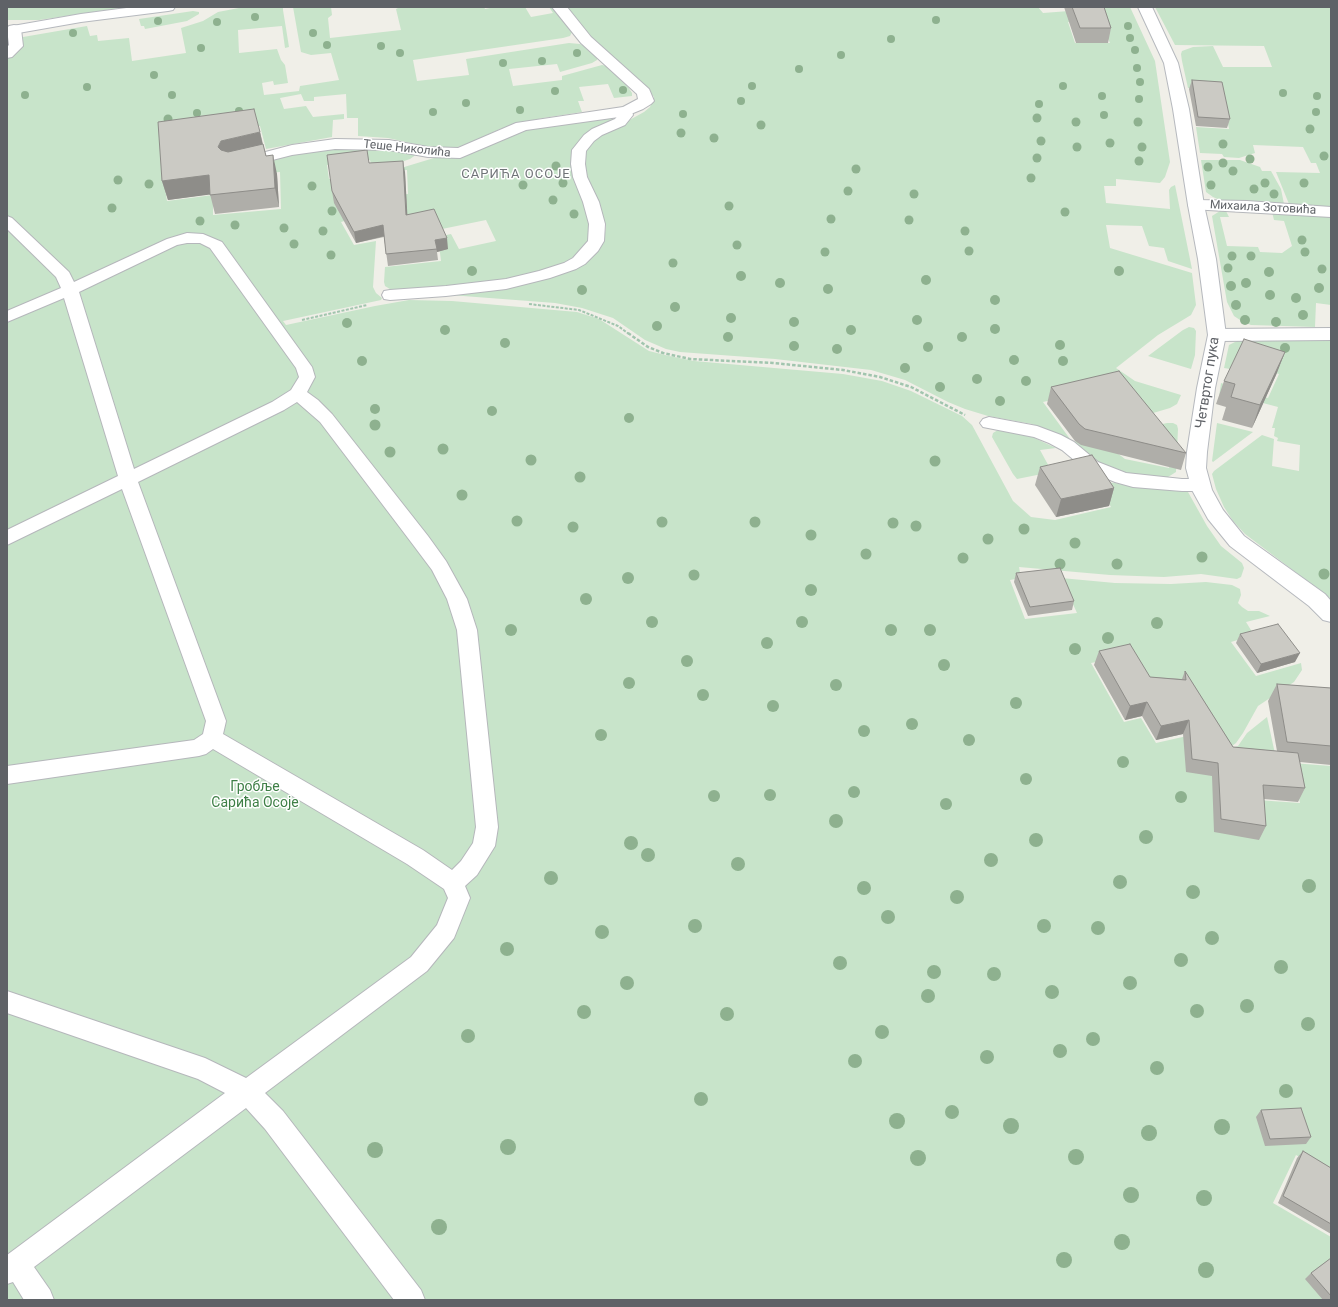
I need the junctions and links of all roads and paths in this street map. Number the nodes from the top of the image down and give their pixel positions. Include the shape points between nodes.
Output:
1 (165, 7) edge
2 (168, 7) edge
3 (559, 7) edge
4 (1145, 7) edge
5 (11, 30) edge
6 (7, 54) edge
7 (626, 111) junction
8 (232, 165) edge
9 (1196, 205) junction
10 (1331, 212) edge
11 (7, 221) edge
12 (70, 290) junction
13 (390, 295) dead end
14 (525, 304) dead end
15 (367, 305) dead end
16 (7, 317) edge
17 (274, 324) junction
18 (1331, 334) edge
19 (1217, 335) junction
20 (298, 394) junction
21 (989, 423) joint
22 (128, 480) junction
23 (1201, 485) junction
24 (7, 538) edge
25 (1331, 614) edge
26 (212, 738) junction
27 (7, 775) edge
28 (453, 883) junction
29 (7, 1002) edge
30 (247, 1092) junction
31 (12, 1268) edge
32 (40, 1300) edge
33 (411, 1300) edge

1 - 2 street
1 - 5 street
3 - 7 street, Теше Николића via 586,40 644,92 646,101
4 - 9 street, Четвртог пука via 1171,63
5 - 6 lane via 16,46
7 - 8 street, Теше Николића via 522,126 460,153 428,152 390,144 335,144 292,150
7 - 13 lane, Теше Николића via 620,122 597,132 579,150 580,177 592,202 597,224 596,241 579,261 544,275 506,284 446,292
9 - 10 street, Михаила Зотовића
9 - 19 street, Четвртог пука via 1207,259
11 - 12 lane via 64,275
12 - 16 lane
12 - 17 lane via 172,242 187,238 204,239 216,245
12 - 22 lane
14 - 21 path via 579,310 618,326 648,346 690,359 843,370 880,377 911,388 970,418
15 - 17 path via 301,321
17 - 20 lane via 304,367 307,377
18 - 19 street
19 - 23 street, Четвртог пука via 1197,452 1196,468
20 - 22 lane
20 - 28 lane via 326,418 439,566 457,599 467,630 487,827 484,846 469,868
21 - 23 lane via 1037,432 1055,439 1068,446 1092,466 1121,478
22 - 24 lane
22 - 26 lane via 216,721
23 - 25 street, Четвртог пука via 1215,514 1237,541 1318,600
26 - 27 lane via 199,748
26 - 28 lane via 415,857
28 - 30 lane via 459,898 446,931 419,964
29 - 30 lane via 205,1070
30 - 31 lane
30 - 33 lane via 274,1120
31 - 32 lane

